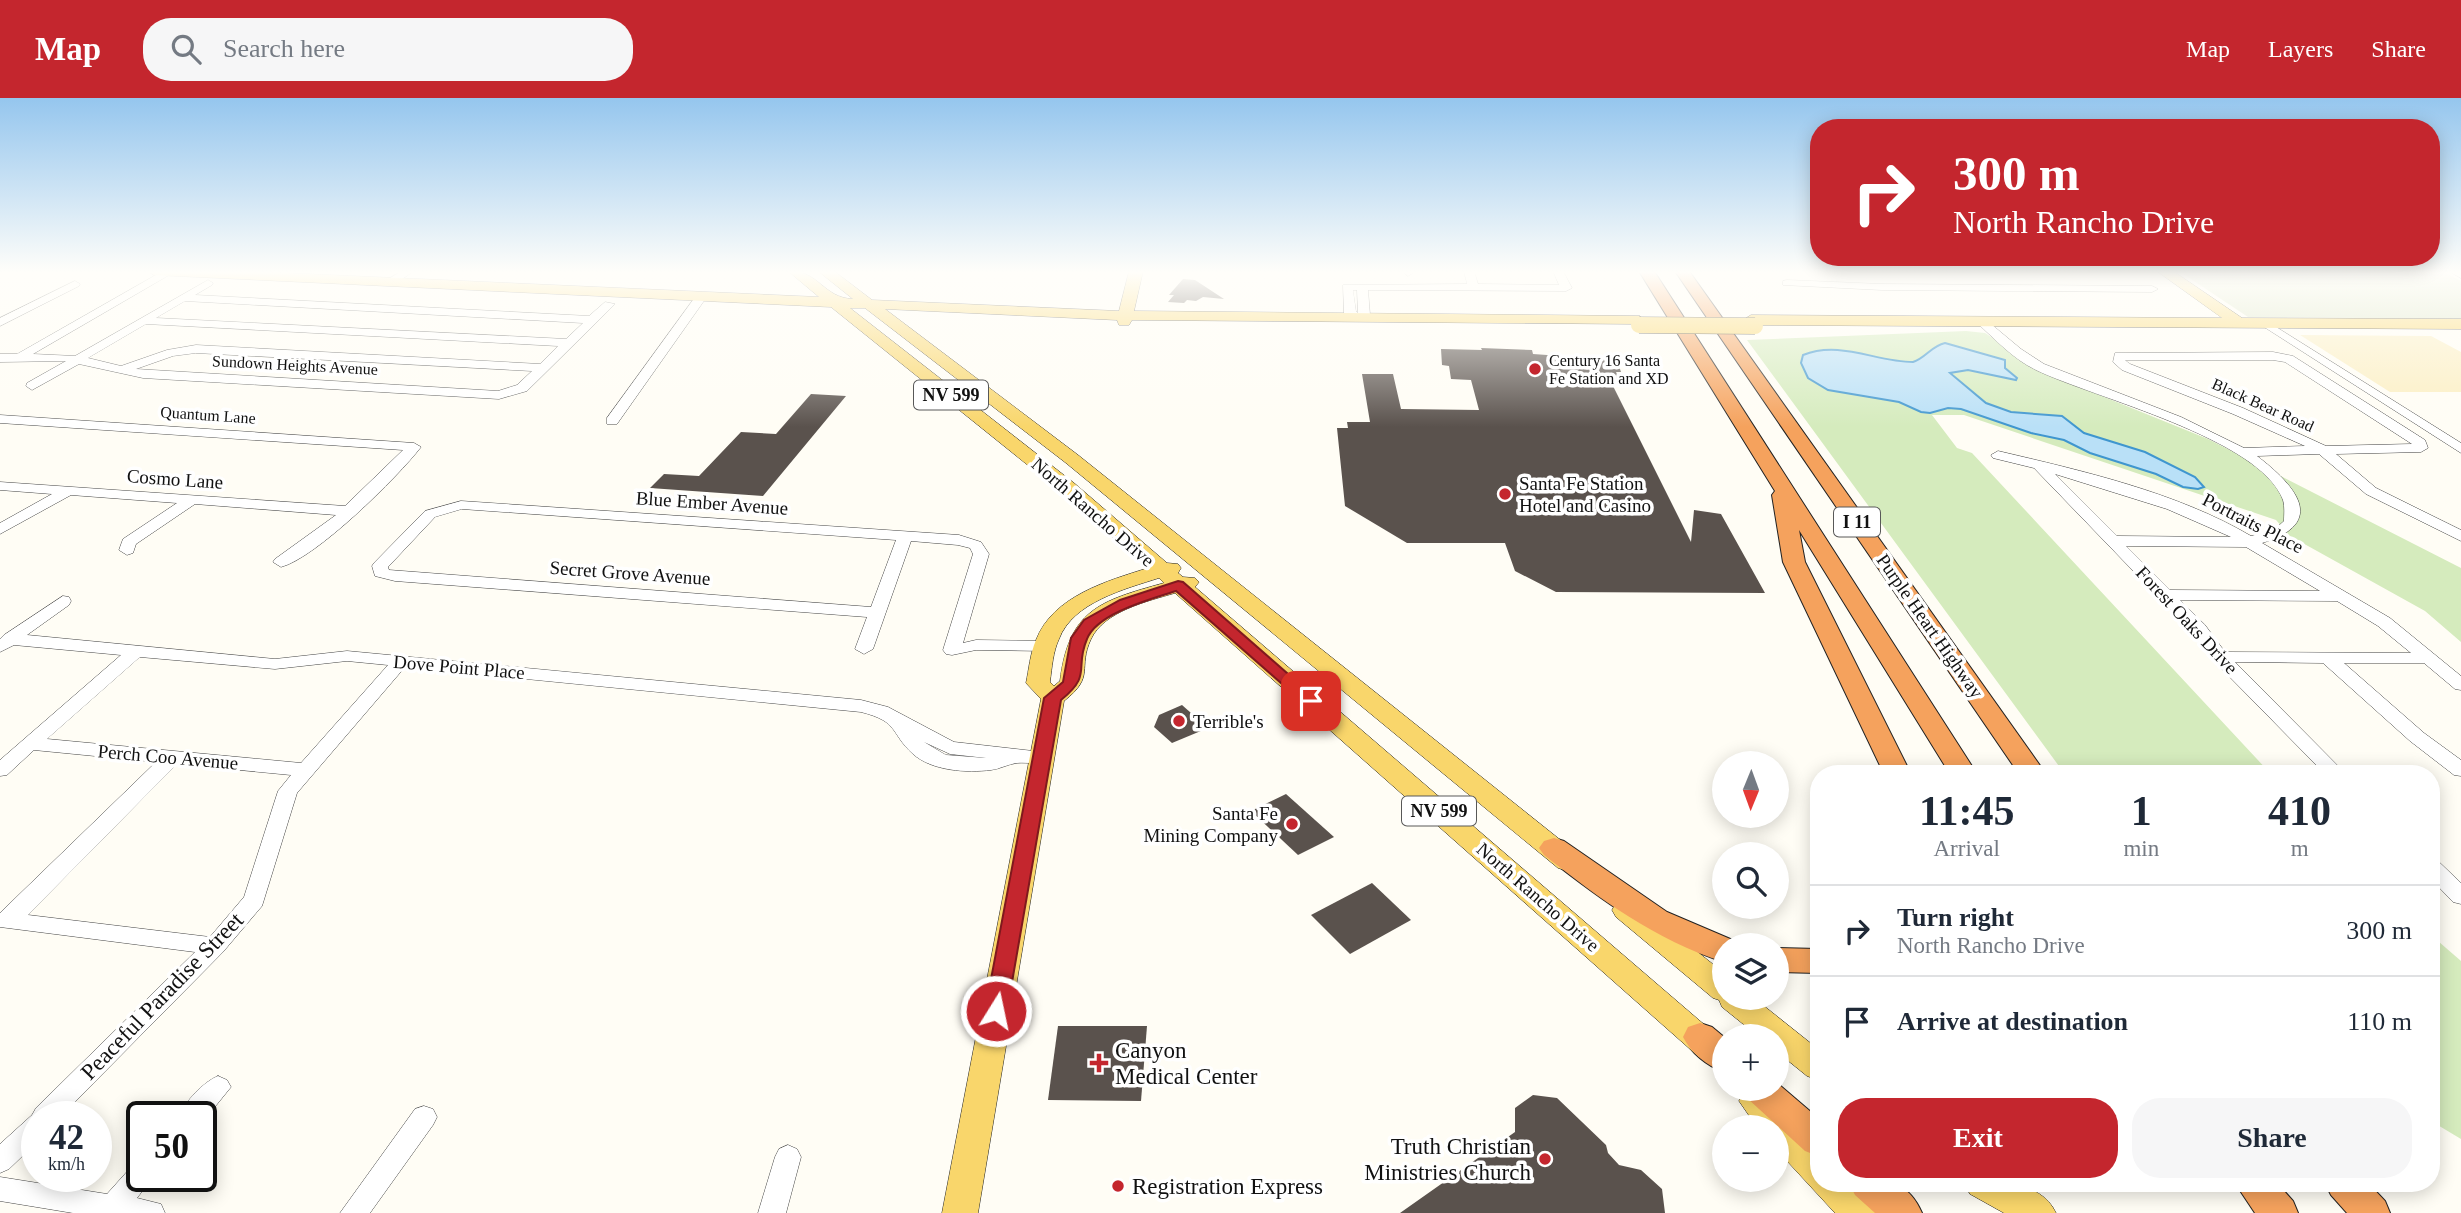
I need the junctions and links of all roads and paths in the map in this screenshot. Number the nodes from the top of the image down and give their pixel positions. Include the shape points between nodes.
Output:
1 (79, 323) edge
2 (143, 323) edge
3 (185, 323) edge
4 (588, 323) edge
5 (680, 323) edge
6 (860, 323) edge
7 (895, 323) edge
8 (903, 323) edge
9 (1679, 323) edge
10 (1718, 323) edge
11 (1761, 323) edge
12 (2240, 323) edge
13 (1993, 324) junction
14 (2461, 324) edge
15 (899, 326) junction
16 (2244, 326) junction
17 (2269, 326) junction
18 (2461, 330) edge
19 (567, 343) junction
20 (0, 358) edge
21 (15, 359) junction
22 (79, 360) junction
23 (0, 367) edge
24 (542, 368) junction
25 (123, 369) junction
26 (32, 386) dead end
27 (998, 401) junction
28 (964, 405) junction
29 (0, 419) edge
30 (612, 421) dead end
31 (2320, 449) junction
32 (2461, 449) edge
33 (2241, 452) junction
34 (1998, 455) dead end
35 (2038, 464) junction
36 (1780, 482) junction
37 (0, 486) edge
38 (68, 491) junction
39 (192, 500) junction
40 (348, 512) junction
41 (0, 529) edge
42 (905, 536) junction
43 (2461, 536) edge
44 (2112, 541) junction
45 (2249, 542) junction
46 (127, 550) dead end
47 (281, 562) dead end
48 (1206, 567) junction
49 (381, 573) joint
50 (1170, 578) junction
51 (2165, 595) junction
52 (2344, 596) junction
53 (63, 601) dead end
54 (877, 613) junction
55 (5, 643) edge
56 (864, 649) dead end
57 (136, 651) junction
58 (1044, 651) junction
59 (2220, 657) junction
60 (2327, 657) junction
61 (2426, 658) junction
62 (401, 661) junction
63 (2461, 685) edge
64 (1053, 698) junction
65 (30, 744) junction
66 (173, 757) junction
67 (1027, 758) junction
68 (1894, 765) edge
69 (1958, 765) edge
70 (2027, 765) edge
71 (2328, 765) edge
72 (307, 769) junction
73 (0, 770) edge
74 (2461, 770) edge
75 (1554, 848) junction
76 (2440, 875) edge
77 (2461, 895) edge
78 (5, 919) edge
79 (215, 946) junction
80 (1712, 947) edge
81 (1789, 960) edge
82 (1810, 961) edge
83 (1712, 980) edge
84 (1748, 1010) edge
85 (1712, 1047) edge
86 (1810, 1061) edge
87 (218, 1087) dead end
88 (60, 1101) edge
89 (205, 1101) edge
90 (1756, 1101) edge
91 (1774, 1101) edge
92 (424, 1118) dead end
93 (1810, 1133) edge
94 (21, 1141) edge
95 (788, 1157) dead end
96 (0, 1161) edge
97 (1810, 1163) edge
98 (0, 1189) edge
99 (126, 1191) edge
100 (1838, 1192) edge
101 (1878, 1192) edge
102 (1999, 1192) edge
103 (2262, 1192) edge
104 (2352, 1192) edge
105 (112, 1207) junction
106 (151, 1213) edge
107 (354, 1213) edge
108 (772, 1213) edge
109 (960, 1213) edge
110 (1859, 1213) edge
111 (1903, 1213) edge
112 (2038, 1213) edge
113 (2278, 1213) edge
114 (2371, 1213) edge

1 - 21 street
2 - 22 street
3 - 19 street
4 - 19 street
5 - 30 street
6 - 28 main road, North Rancho Drive / NV 599
7 - 15 main road, North Rancho Drive / NV 599
8 - 15 main road
9 - 36 highway, I 11
10 - 70 highway, Purple Heart Highway / I 11
11 - 13 main road, bridge
12 - 16 main road
13 - 16 main road
13 - 33 street via 2054,364
14 - 17 main road
15 - 27 main road, North Rancho Drive / NV 599
16 - 17 main road
17 - 18 main road
17 - 32 street
19 - 24 street
20 - 21 street, Sundown Heights Avenue
21 - 22 street, Sundown Heights Avenue
21 - 23 street
22 - 25 street, Sundown Heights Avenue
22 - 26 street
24 - 25 street via 196,349
24 - 25 street, Sundown Heights Avenue via 522,388 499,395
27 - 28 main road
27 - 48 main road, North Rancho Drive / NV 599
28 - 50 main road, North Rancho Drive / NV 599
29 - 40 street, Quantum Lane via 414,447
31 - 31 street, Black Bear Road via 2126,367 2117,359 2124,355 2289,359 2420,443 2421,448
31 - 33 street
31 - 43 street, Black Bear Road via 2371,491
33 - 45 street via 2283,489 2292,511 2291,523 2279,533
34 - 35 street, Portraits Place
35 - 44 street, Forest Oaks Drive
35 - 45 street, Portraits Place via 2199,517
36 - 68 highway via 1794,562
36 - 69 highway, I 11
37 - 38 street, Cosmo Lane
38 - 39 street, Cosmo Lane
38 - 41 street
39 - 40 street, Cosmo Lane
39 - 46 street via 128,542
40 - 47 street
42 - 49 street, Blue Ember Avenue via 471,505 430,514 384,561
42 - 54 street
42 - 58 street, Blue Ember Avenue via 959,540 976,545 981,555 952,650 972,655
44 - 45 street
44 - 51 street, Forest Oaks Drive
45 - 52 street, Portraits Place
48 - 50 main road
48 - 75 main road, North Rancho Drive / NV 599
49 - 54 street, Secret Grove Avenue
50 - 58 main road via 1123,584 1081,603 1049,634
50 - 64 main road via 1090,624 1079,638 1071,684
50 - 85 main road, North Rancho Drive / NV 599
51 - 52 street
51 - 59 street, Forest Oaks Drive
52 - 61 street, Portraits Place
53 - 55 street
54 - 56 street
55 - 57 street, Dove Point Place
57 - 62 street, Dove Point Place via 275,664 347,656
57 - 65 street
58 - 64 main road via 1038,683
59 - 60 street
59 - 71 street, Forest Oaks Drive
60 - 61 street
60 - 74 street
61 - 63 street, Portraits Place
62 - 67 street, Dove Point Place via 861,706 902,724 915,744 934,758 1000,765
62 - 72 street, Peaceful Paradise Street
64 - 67 main road
65 - 66 street, Perch Coo Avenue
65 - 73 street
66 - 72 street, Perch Coo Avenue
66 - 78 street
67 - 109 main road
72 - 79 street, Peaceful Paradise Street via 288,791 254,900
75 - 80 highway via 1645,915
75 - 83 main road
76 - 77 street
78 - 79 street
79 - 88 street, Peaceful Paradise Street
81 - 82 highway
84 - 86 main road
87 - 89 street
90 - 97 main road
91 - 93 highway
92 - 107 street
94 - 96 street
95 - 108 street
98 - 105 street
99 - 105 street
100 - 110 main road
101 - 111 highway
102 - 112 main road
103 - 113 highway
104 - 114 highway
105 - 106 street

